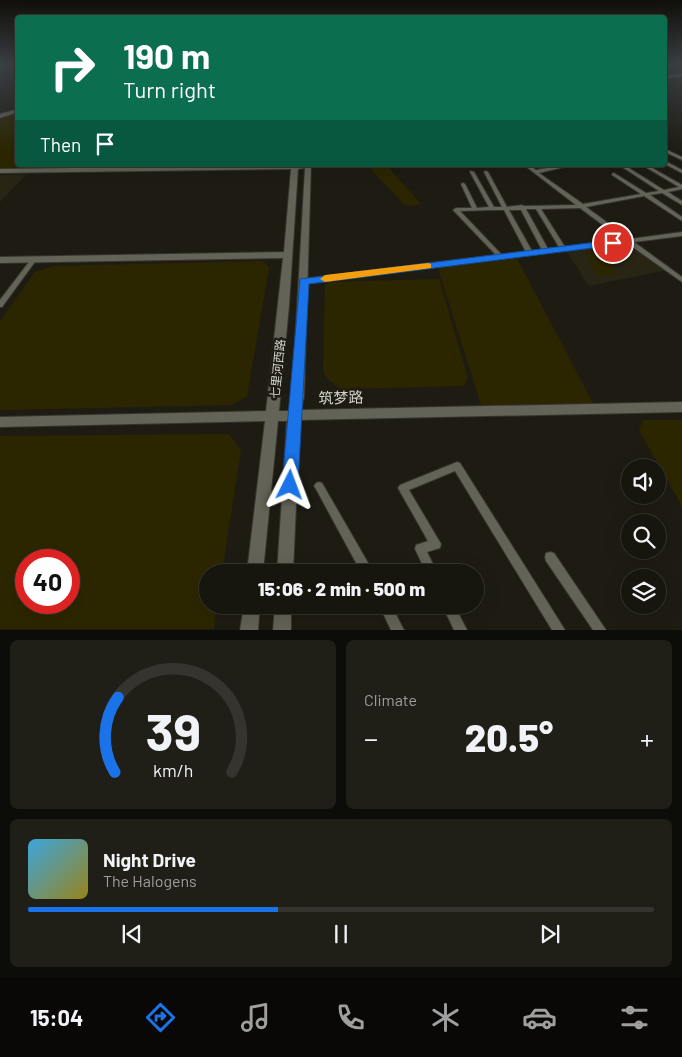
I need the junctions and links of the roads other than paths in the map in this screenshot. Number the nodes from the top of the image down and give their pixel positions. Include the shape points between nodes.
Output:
1 (15, 111) edge
2 (0, 116) edge
3 (667, 151) edge
4 (682, 159) edge
5 (667, 163) edge
6 (529, 167) edge
7 (561, 167) edge
8 (624, 167) edge
9 (647, 167) edge
10 (295, 168) edge
11 (308, 168) edge
12 (0, 170) edge
13 (472, 172) dead end
14 (486, 172) dead end
15 (535, 172) junction
16 (682, 172) edge
17 (614, 174) dead end
18 (0, 175) edge
19 (463, 184) dead end
20 (682, 187) edge
21 (663, 191) junction
22 (645, 194) junction
23 (682, 203) edge
24 (582, 206) junction
25 (522, 207) junction
26 (536, 207) junction
27 (492, 208) junction
28 (506, 208) junction
29 (475, 209) junction
30 (682, 219) edge
31 (682, 234) edge
32 (629, 241) junction
33 (562, 249) junction
34 (546, 251) junction
35 (530, 253) junction
36 (288, 255) junction
37 (501, 257) junction
38 (34, 259) junction
39 (0, 260) edge
40 (682, 280) edge
41 (304, 281) junction
42 (0, 305) edge
43 (682, 407) edge
44 (294, 415) junction
45 (273, 416) junction
46 (0, 422) edge
47 (319, 486) dead end
48 (550, 557) dead end
49 (256, 564) edge
50 (285, 564) edge
51 (363, 564) edge
52 (428, 564) edge
53 (251, 614) edge
54 (283, 614) edge
55 (390, 614) edge
56 (453, 614) edge
57 (249, 630) edge
58 (282, 630) edge
59 (398, 630) edge
60 (461, 630) edge
61 (559, 630) edge
62 (600, 630) edge

1 - 2 street
3 - 4 street
5 - 16 street
6 - 15 street
7 - 15 street
8 - 21 street
9 - 20 street
10 - 11 street
10 - 12 street
10 - 18 street
10 - 36 street, 七里河西路
11 - 41 street, 七里河西路
13 - 27 street
14 - 28 street
15 - 24 street
17 - 22 street
19 - 29 street
20 - 21 street
21 - 22 street
21 - 23 street
22 - 24 street
22 - 30 street
24 - 26 street
24 - 32 street
25 - 26 street
25 - 28 street
25 - 34 street
26 - 33 street
27 - 28 street
27 - 29 street
28 - 35 street
29 - 37 street via 456,210
31 - 32 street
32 - 33 street
32 - 40 street
33 - 34 street
34 - 35 street
35 - 37 street
36 - 38 street
36 - 45 street, 七里河西路
37 - 41 street
38 - 39 street
38 - 42 street
41 - 44 street, 七里河西路 via 298,397
43 - 44 street, 筑梦路
44 - 45 street, 筑梦路
44 - 50 street, 七里河西路
45 - 46 street, 筑梦路
45 - 49 street, 七里河西路
47 - 51 street
48 - 62 street
52 - 61 street via 420,549 436,544 403,488 457,466
53 - 57 street
54 - 58 street
55 - 59 street
56 - 60 street

